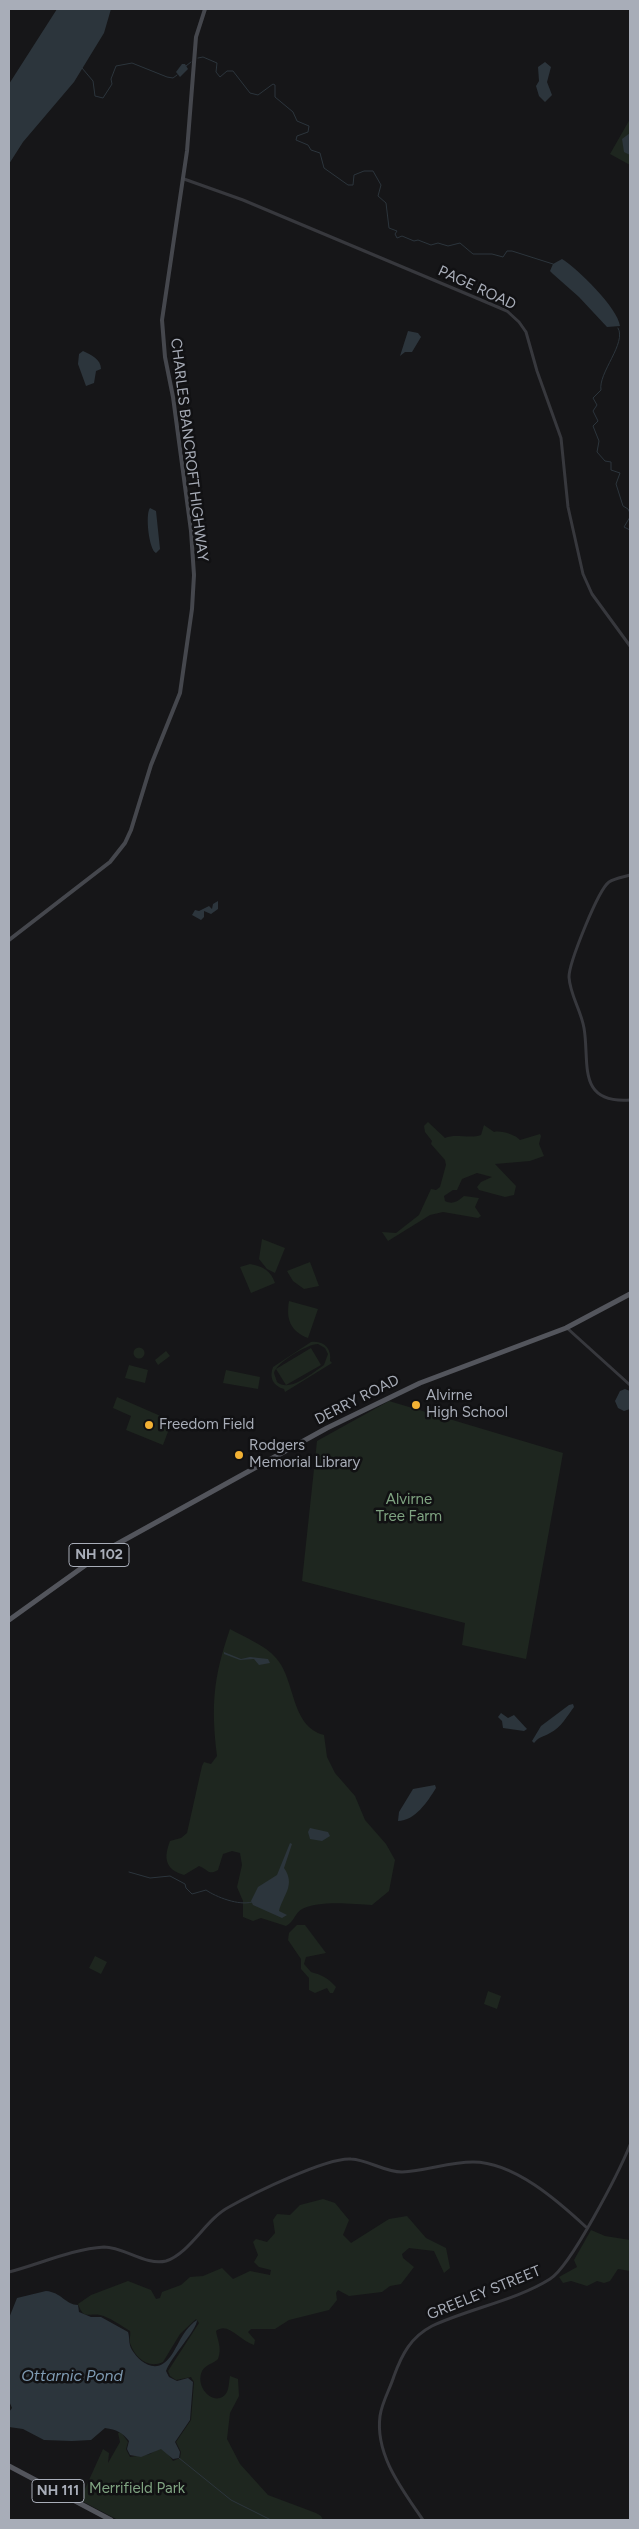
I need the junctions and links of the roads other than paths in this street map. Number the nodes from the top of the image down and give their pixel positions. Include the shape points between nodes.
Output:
1 (204, 9) edge
2 (184, 179) junction
3 (630, 646) edge
4 (630, 875) edge
5 (9, 940) edge
6 (630, 1100) edge
7 (630, 1294) edge
8 (573, 1325) junction
9 (566, 1328) junction
10 (573, 1333) junction
11 (630, 1385) edge
12 (9, 1620) edge
13 (630, 2145) edge
14 (586, 2227) junction
15 (9, 2272) edge
16 (9, 2466) edge
17 (111, 2520) edge
18 (423, 2520) edge

1 - 2 main road, CHARLES BANCROFT HIGHWAY via 196,37
2 - 3 street, PAGE ROAD via 243,200 507,311 519,322 529,340 561,438 568,507 582,574 592,594
2 - 5 main road, CHARLES BANCROFT HIGHWAY via 162,320 164,357 173,397 193,563 193,592 182,684 125,843 108,864
4 - 6 street via 608,882 600,894 569,976 584,1026 589,1080 605,1097
7 - 8 main road, DERRY ROAD / NH 102
8 - 9 main road, DERRY ROAD / NH 102
8 - 10 street
9 - 10 street
9 - 12 main road, DERRY ROAD / NH 102 via 420,1383 327,1428 108,1549
10 - 11 street
13 - 14 street, GREELEY STREET
14 - 15 street via 552,2197 491,2165 468,2163 400,2172 349,2159 307,2171 228,2207 181,2251 165,2261 122,2250 89,2249
14 - 18 street, GREELEY STREET via 566,2263 550,2279 432,2326 417,2335 406,2348 383,2404 380,2434 390,2467
16 - 17 main road, NH 111

